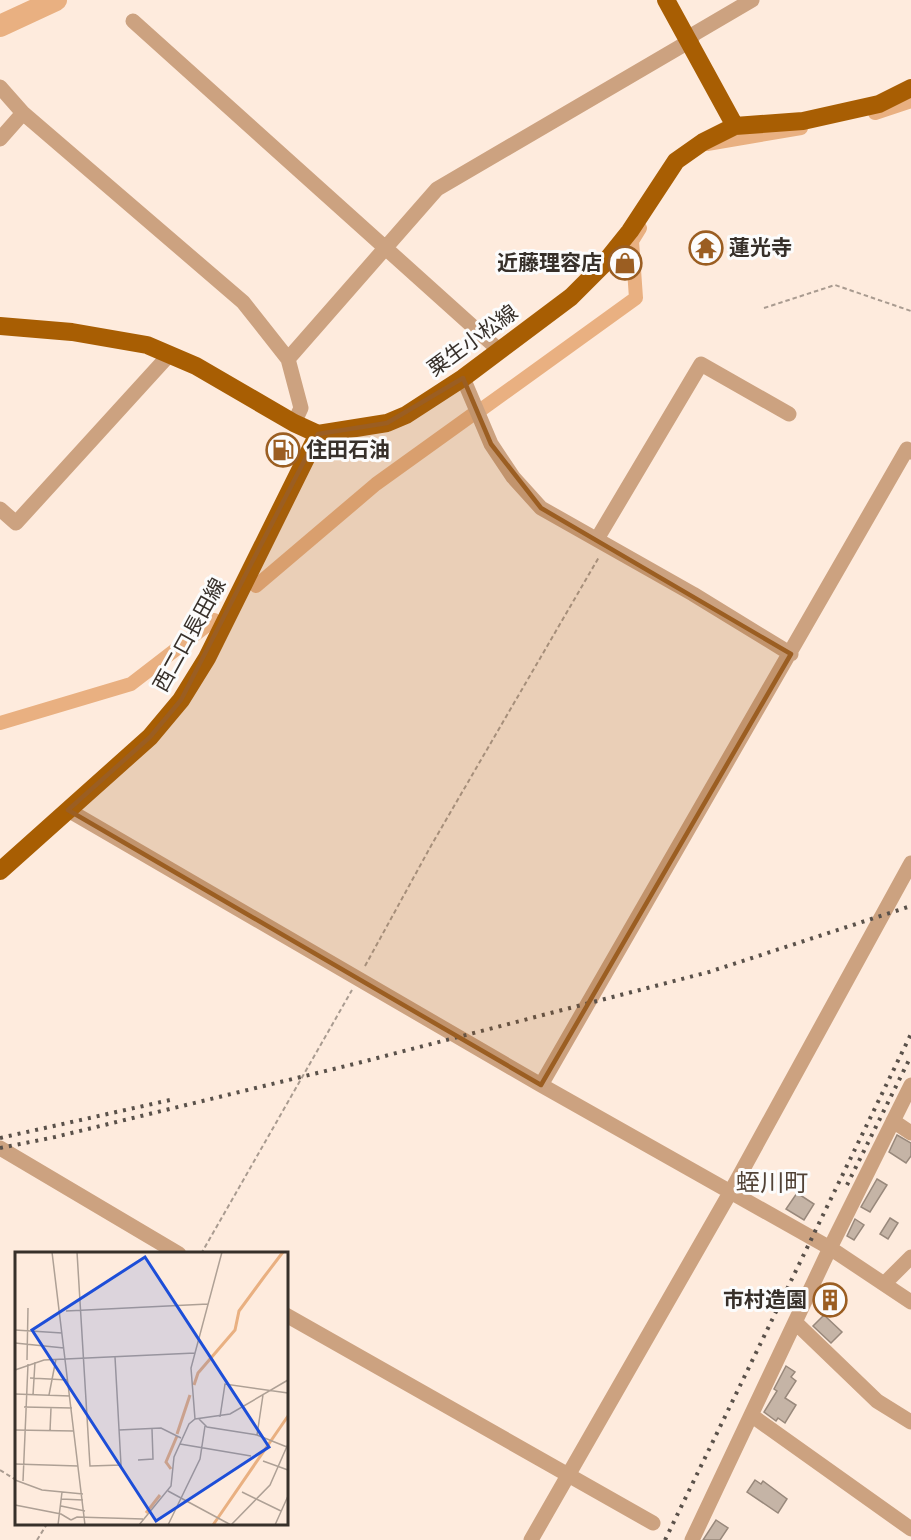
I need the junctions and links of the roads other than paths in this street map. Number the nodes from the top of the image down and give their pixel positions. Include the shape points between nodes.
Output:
1 (666, 0) edge
2 (752, 0) edge
3 (133, 21) dead end
4 (690, 41) junction
5 (0, 87) edge
6 (911, 88) edge
7 (23, 113) junction
8 (735, 126) junction
9 (0, 139) edge
10 (385, 249) junction
11 (0, 326) edge
12 (500, 351) junction
13 (170, 354) junction
14 (288, 358) junction
15 (463, 378) junction
16 (789, 414) dead end
17 (294, 423) junction
18 (318, 434) junction
19 (911, 452) edge
20 (0, 509) edge
21 (602, 541) junction
22 (790, 654) junction
23 (68, 810) junction
24 (911, 863) edge
25 (0, 871) edge
26 (911, 1084) edge
27 (541, 1085) junction
28 (893, 1120) junction
29 (911, 1133) edge
30 (0, 1148) edge
31 (731, 1191) junction
32 (830, 1248) junction
33 (176, 1252) edge
34 (911, 1257) edge
35 (884, 1284) junction
36 (911, 1302) edge
37 (288, 1316) edge
38 (796, 1323) junction
39 (751, 1415) junction
40 (911, 1422) edge
41 (569, 1474) junction
42 (653, 1523) dead end
43 (911, 1529) edge
44 (531, 1540) edge
45 (693, 1540) edge

1 - 4 main road
2 - 4 street via 694,34
3 - 10 street
4 - 8 main road
4 - 10 street via 437,189
5 - 7 street
6 - 8 main road, 粟生小松線 via 879,104 842,113 802,121
7 - 9 street
7 - 14 street via 224,283
8 - 12 main road, 粟生小松線 via 675,161 630,231 602,266 571,297
10 - 12 street
10 - 14 street
11 - 13 main road via 99,336 147,345
12 - 15 main road, 粟生小松線
13 - 17 main road
13 - 20 street via 16,523
14 - 17 street via 301,408
15 - 18 main road, 粟生小松線 via 387,423
15 - 21 street via 490,444 513,477 541,508
16 - 21 street via 701,364
17 - 18 main road
18 - 23 main road, 西二口長田線 via 207,658 181,700 150,737
19 - 22 street via 907,449
21 - 22 street
22 - 27 street
23 - 25 main road, 西二口長田線
23 - 27 street
24 - 31 street
26 - 28 street
27 - 31 street
28 - 29 street
28 - 32 street
30 - 33 street
31 - 32 street
31 - 41 street
32 - 35 street
32 - 38 street
34 - 35 street
35 - 36 street
37 - 41 street
38 - 39 street
38 - 40 street via 877,1401
39 - 43 street
39 - 45 street
41 - 42 street
41 - 44 street

